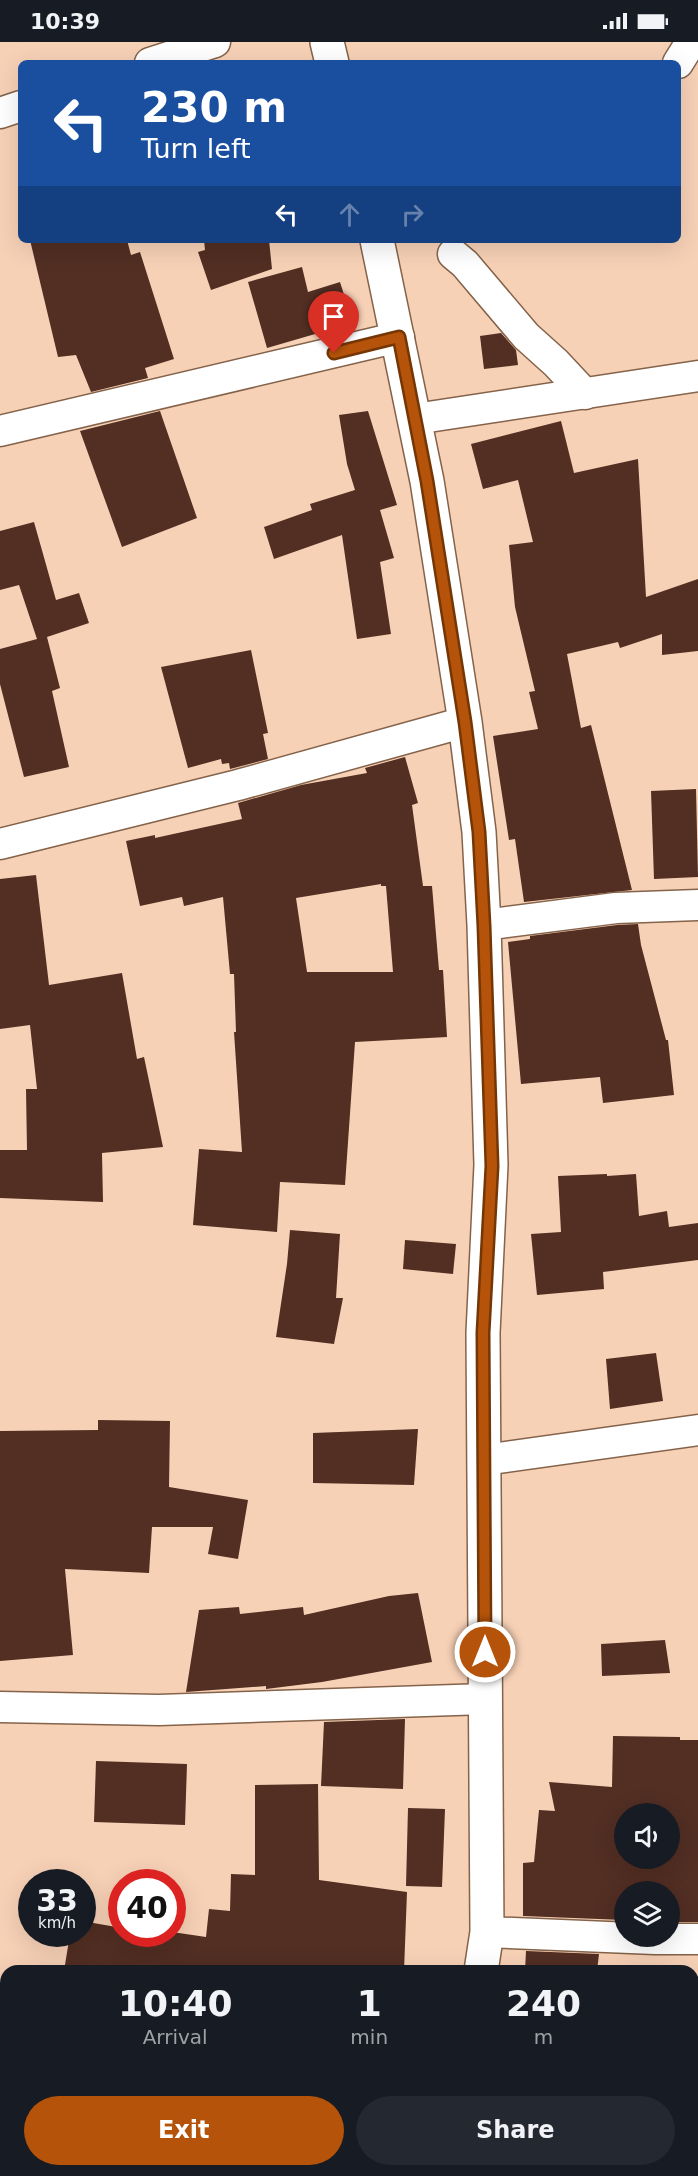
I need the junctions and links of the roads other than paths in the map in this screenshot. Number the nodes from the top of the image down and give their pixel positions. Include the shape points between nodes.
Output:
1 (215, 42) edge
2 (327, 42) edge
3 (691, 42) edge
4 (159, 60) edge
5 (331, 60) edge
6 (680, 60) edge
7 (18, 107) edge
8 (0, 113) edge
9 (378, 243) edge
10 (453, 254) dead end
11 (399, 337) junction
12 (698, 376) edge
13 (585, 394) junction
14 (415, 419) junction
15 (0, 431) edge
16 (465, 722) junction
17 (0, 844) edge
18 (698, 906) edge
19 (484, 926) junction
20 (698, 1430) edge
21 (484, 1460) junction
22 (485, 1699) junction
23 (0, 1707) edge
24 (487, 1932) junction
25 (698, 1939) edge
26 (482, 1965) edge

1 - 4 street
2 - 5 street
3 - 6 street
7 - 8 street
9 - 11 street
10 - 13 street via 526,336
11 - 14 street
11 - 15 street
12 - 13 street
13 - 14 street
14 - 16 street
16 - 17 street via 238,785
16 - 19 street via 479,832
18 - 19 street via 616,908
19 - 21 street via 492,1166 483,1333
20 - 21 street
21 - 22 street
22 - 23 street via 159,1710
22 - 24 street
24 - 25 street
24 - 26 street

